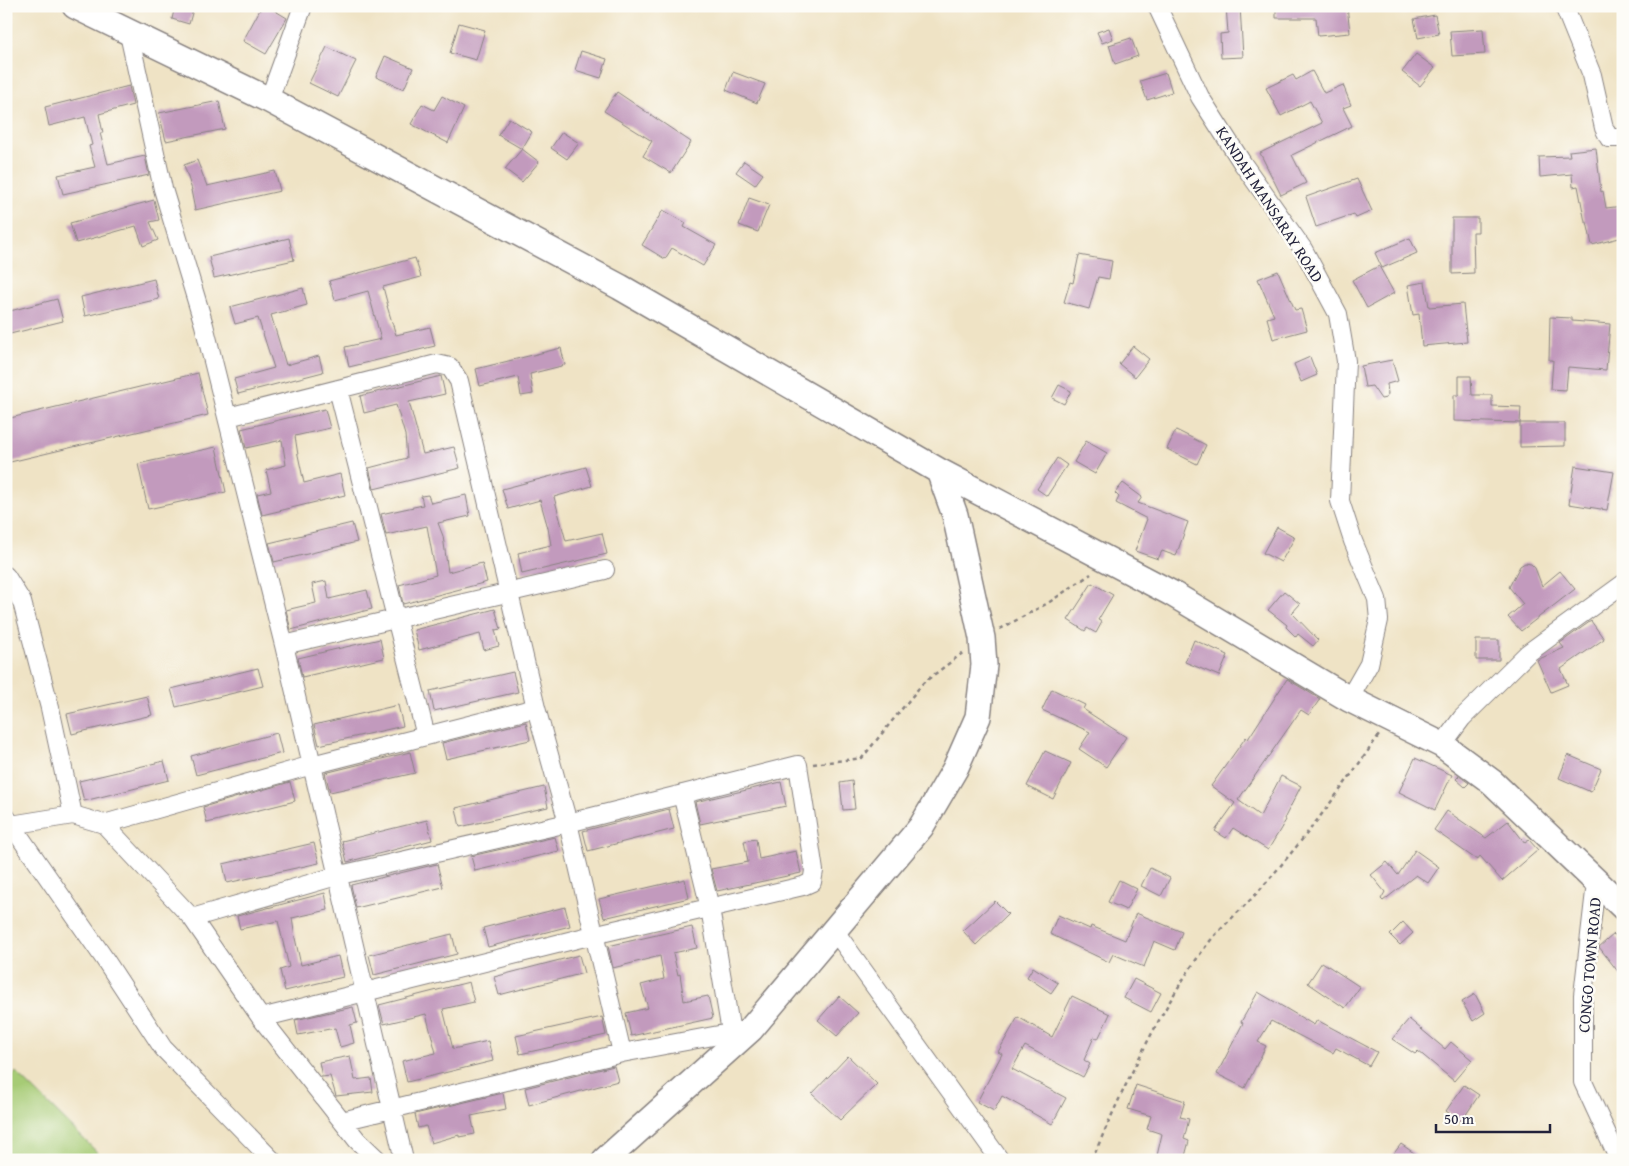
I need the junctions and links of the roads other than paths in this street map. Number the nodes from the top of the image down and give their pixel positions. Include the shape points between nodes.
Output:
1 (75, 6) edge
2 (303, 6) edge
3 (1157, 6) edge
4 (1564, 6) edge
5 (129, 34) junction
6 (269, 100) junction
7 (1623, 138) edge
8 (338, 389) junction
9 (228, 417) junction
10 (939, 471) junction
11 (605, 570) dead end
12 (6, 576) edge
13 (1623, 584) edge
14 (508, 591) junction
15 (398, 618) junction
16 (284, 645) junction
17 (1349, 699) junction
18 (536, 708) junction
19 (426, 736) junction
20 (1442, 745) junction
21 (312, 765) junction
22 (682, 794) junction
23 (73, 815) junction
24 (8, 823) edge
25 (568, 823) junction
26 (104, 824) junction
27 (340, 875) junction
28 (1596, 883) junction
29 (1623, 907) edge
30 (710, 908) junction
31 (192, 918) junction
32 (834, 930) junction
33 (593, 935) junction
34 (366, 993) junction
35 (261, 1018) junction
36 (741, 1030) junction
37 (622, 1053) junction
38 (393, 1108) junction
39 (342, 1121) junction
40 (272, 1160) edge
41 (378, 1160) edge
42 (404, 1160) edge
43 (605, 1160) edge
44 (1000, 1160) edge
45 (1619, 1160) edge

1 - 5 main road
2 - 6 street
3 - 17 street, KANDAH MANSARAY ROAD via 1200,97 1303,249 1338,314 1346,361 1340,502 1377,599 1379,620 1369,664
4 - 7 street via 1592,75 1604,128 1610,138
5 - 6 main road
5 - 9 street via 163,189
6 - 10 main road via 620,287
8 - 9 street
8 - 14 street via 437,364 450,367 459,381
8 - 15 street
9 - 16 street
10 - 17 main road via 1171,593
10 - 32 main road via 955,515 982,638 984,665 978,717 955,769 921,827
11 - 14 street
12 - 23 street via 22,602 50,708
13 - 20 street via 1528,653 1462,718
14 - 15 street
14 - 18 street
15 - 16 street
15 - 19 street
16 - 21 street
17 - 20 main road
18 - 19 street
18 - 25 street
19 - 21 street
20 - 28 main road via 1492,782
21 - 26 street
21 - 27 street
22 - 25 street
22 - 30 street
22 - 30 street via 798,765 814,870 812,882
23 - 24 street
23 - 26 street
24 - 40 street via 163,1048
25 - 27 street
25 - 33 street
26 - 31 street
27 - 31 street
27 - 34 street
28 - 29 main road
28 - 45 street, CONGO TOWN ROAD via 1582,995 1583,1082
30 - 33 street
30 - 36 street
31 - 35 street
32 - 36 main road
32 - 44 street
33 - 34 street
33 - 37 street
34 - 35 street
34 - 38 street
35 - 39 street
36 - 37 street
36 - 43 main road
37 - 38 street
38 - 39 street
38 - 42 street
39 - 41 street

